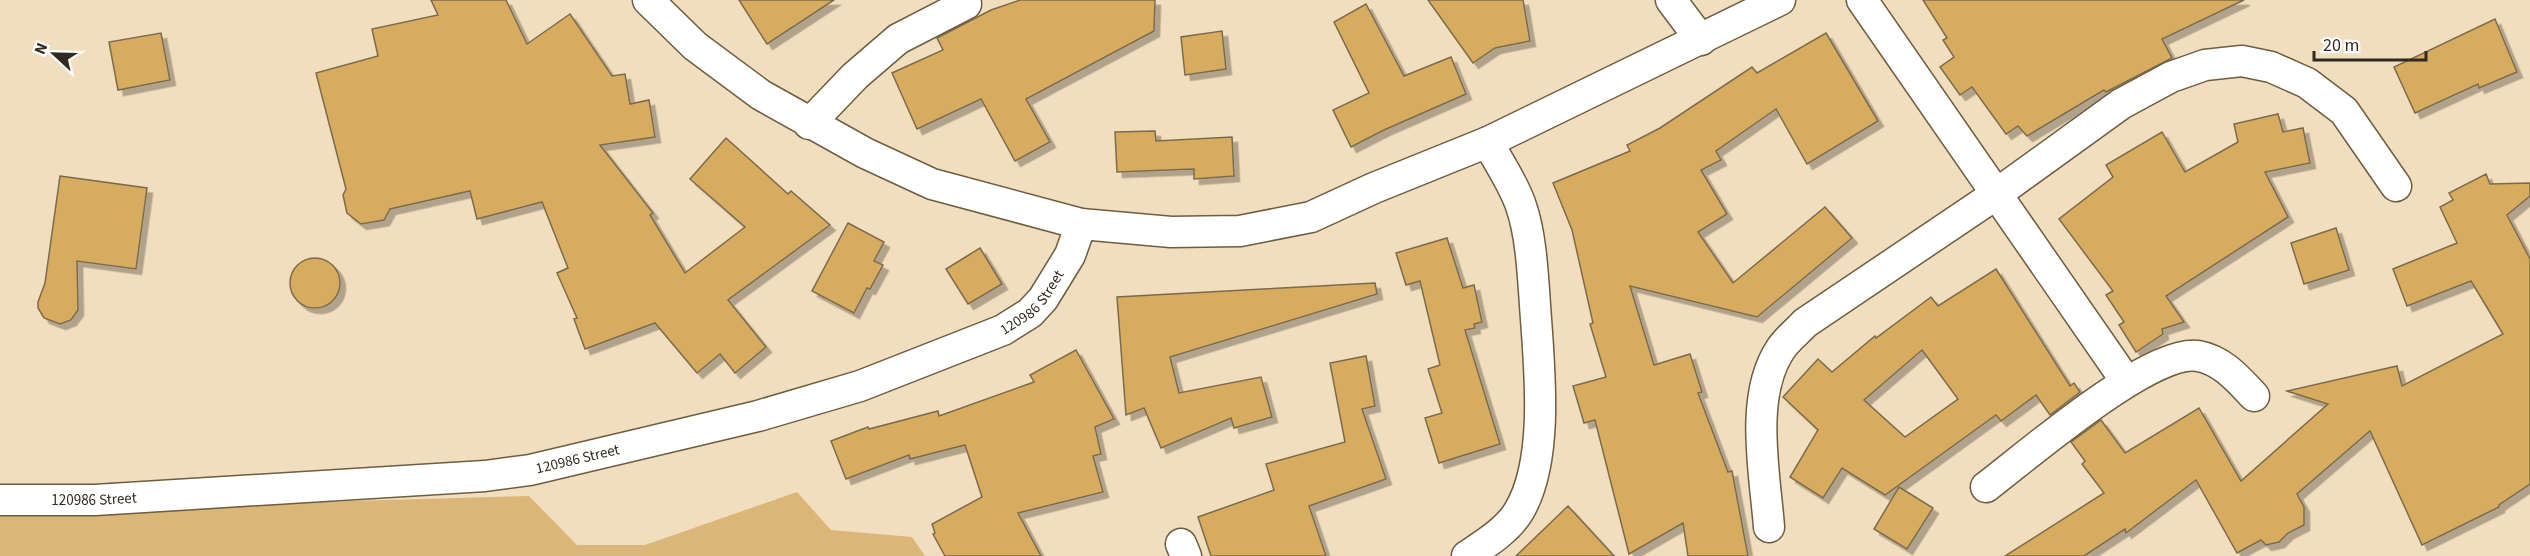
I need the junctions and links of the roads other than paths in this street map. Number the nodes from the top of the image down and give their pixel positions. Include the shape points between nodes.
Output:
1 (648, 0) edge
2 (1671, 0) edge
3 (1780, 0) edge
4 (1862, 0) edge
5 (966, 4) dead end
6 (1701, 40) junction
7 (809, 124) junction
8 (1488, 142) junction
9 (2396, 186) dead end
10 (1995, 195) junction
11 (1081, 224) junction
12 (2126, 381) junction
13 (2253, 396) dead end
14 (1986, 487) dead end
15 (0, 500) edge
16 (1769, 527) dead end
17 (1467, 556) edge

1 - 7 street via 695,46 761,95
2 - 6 street
3 - 6 street
4 - 10 street
5 - 7 street via 898,39
6 - 8 street
7 - 11 street via 932,184
8 - 11 street via 1311,217 1240,231 1172,232
8 - 17 street via 1521,206 1532,268 1540,430 1532,481 1518,512 1503,529
9 - 10 street via 2344,111 2307,83 2271,67 2242,61 2205,65 2172,77 2121,104
10 - 12 street
10 - 16 street via 1805,323 1780,349 1772,365 1761,422
11 - 15 street, 120986 Street via 1055,281 1043,299 1017,322 860,386 758,416 530,470 485,476 95,500
12 - 13 street via 2163,362 2184,355 2200,356 2228,369
12 - 14 street

